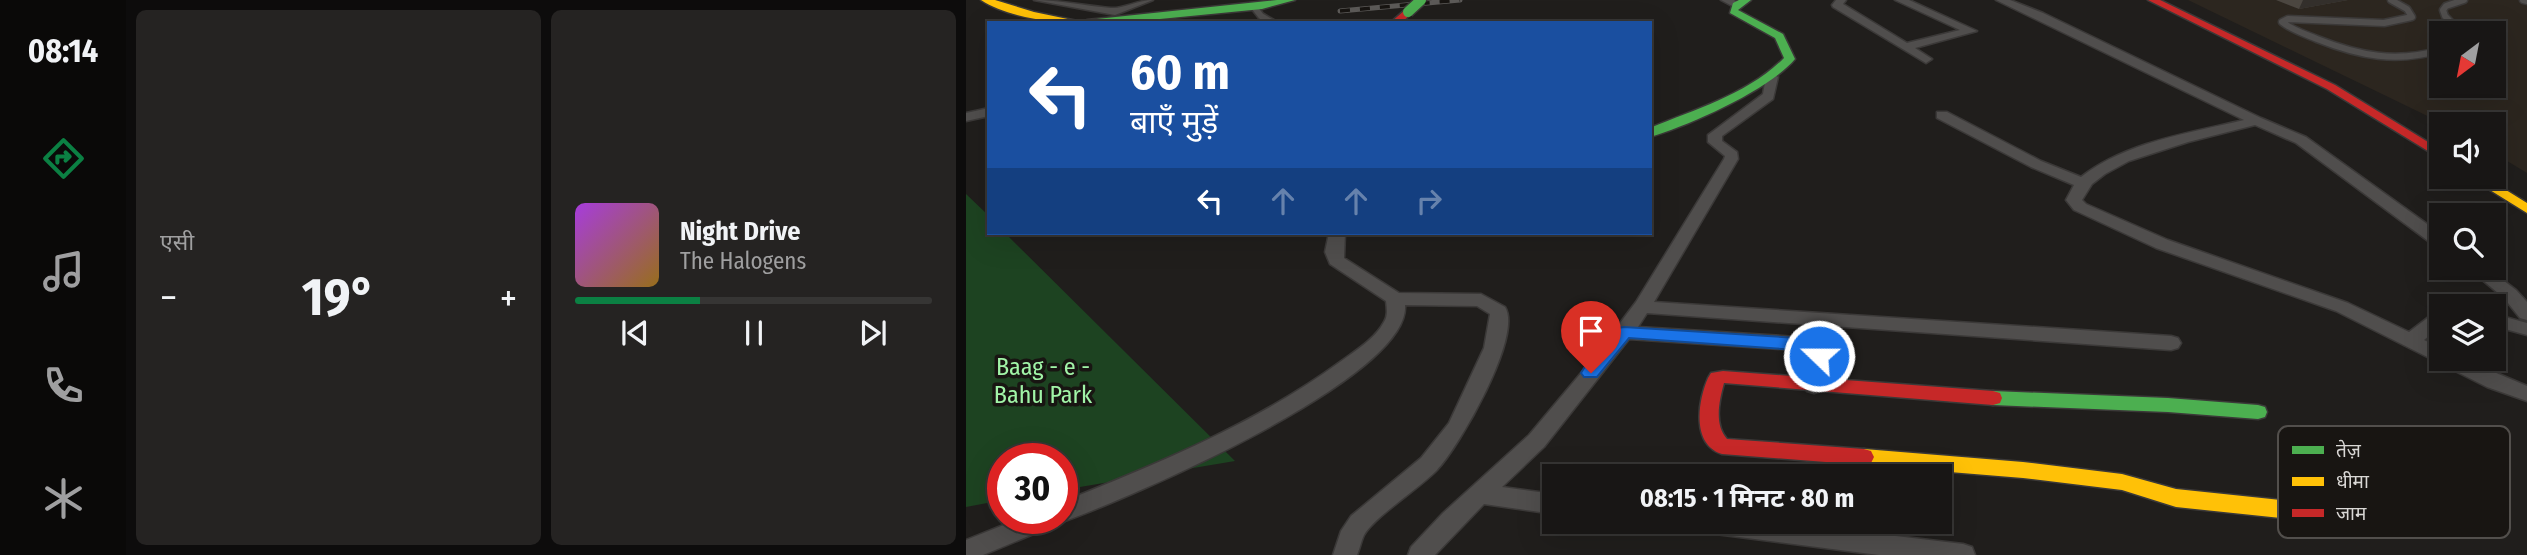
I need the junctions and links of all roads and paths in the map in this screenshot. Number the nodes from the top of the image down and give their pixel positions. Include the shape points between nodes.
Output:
1 (986, 0) edge
2 (1039, 0) edge
3 (1148, 0) edge
4 (1290, 0) edge
5 (1421, 0) edge
6 (1841, 0) edge
7 (1900, 0) edge
8 (2001, 0) edge
9 (2153, 0) edge
10 (2170, 0) edge
11 (2391, 0) edge
12 (2464, 0) edge
13 (1736, 2) edge
14 (1254, 7) junction
15 (1042, 20) edge
16 (1105, 21) edge
17 (1270, 21) edge
18 (1397, 21) edge
19 (2451, 21) edge
20 (1908, 46) junction
21 (2429, 53) edge
22 (1926, 59) dead end
23 (1772, 76) junction
24 (987, 112) edge
25 (1942, 116) dead end
26 (966, 117) edge
27 (2256, 121) junction
28 (1652, 132) edge
29 (2429, 137) edge
30 (2429, 148) edge
31 (2506, 183) edge
32 (2084, 184) junction
33 (2495, 189) edge
34 (2527, 195) edge
35 (2527, 209) edge
36 (2429, 233) edge
37 (1337, 235) edge
38 (2492, 280) edge
39 (1395, 299) junction
40 (1642, 307) junction
41 (2527, 314) edge
42 (2506, 324) edge
43 (2429, 327) edge
44 (2527, 330) edge
45 (1624, 332) junction
46 (2412, 340) junction
47 (2171, 343) dead end
48 (2429, 349) edge
49 (2472, 371) edge
50 (1814, 386) junction
51 (2527, 394) edge
52 (2258, 412) dead end
53 (1480, 494) junction
54 (1542, 502) edge
55 (1078, 505) edge
56 (2278, 508) edge
57 (1008, 534) edge
58 (1796, 534) edge
59 (966, 551) edge
60 (1345, 555) edge
61 (1420, 555) edge
62 (1963, 555) edge

1 - 15 main road
2 - 3 street via 1115,12
4 - 14 main road
5 - 18 main road, bridge
6 - 20 street via 1837,5
7 - 20 street via 1971,31
8 - 27 street
9 - 30 main road via 2331,87
10 - 29 main road via 2338,82
11 - 21 lane via 2412,17 2384,23 2283,22 2365,56 2403,60
12 - 19 lane via 2446,6 2443,11
13 - 23 main road via 1733,11 1771,30 1785,46 1788,65
14 - 16 main road
14 - 17 lane
20 - 22 street
23 - 28 main road
23 - 40 street via 1769,96 1715,135 1731,159
24 - 26 street
25 - 32 street
27 - 32 street via 2128,155
27 - 36 street via 2301,140
31 - 34 main road
32 - 46 street via 2074,196 2077,204 2109,222 2342,307
33 - 35 main road
37 - 39 street via 1333,257 1338,264
38 - 41 street
39 - 55 street via 1396,316 1371,348 1263,424
39 - 60 street via 1480,300 1499,311 1500,320 1489,360 1458,427 1429,464 1359,523
40 - 45 street
40 - 47 street
42 - 44 street
43 - 46 street
45 - 50 street via 1798,344 1819,356
45 - 53 street via 1537,441
46 - 48 street
49 - 51 street
50 - 52 main road
50 - 56 main road via 1717,378 1712,386 1714,441 1740,448 2122,482 2176,498
53 - 54 street
53 - 61 street
57 - 59 street
58 - 62 street

